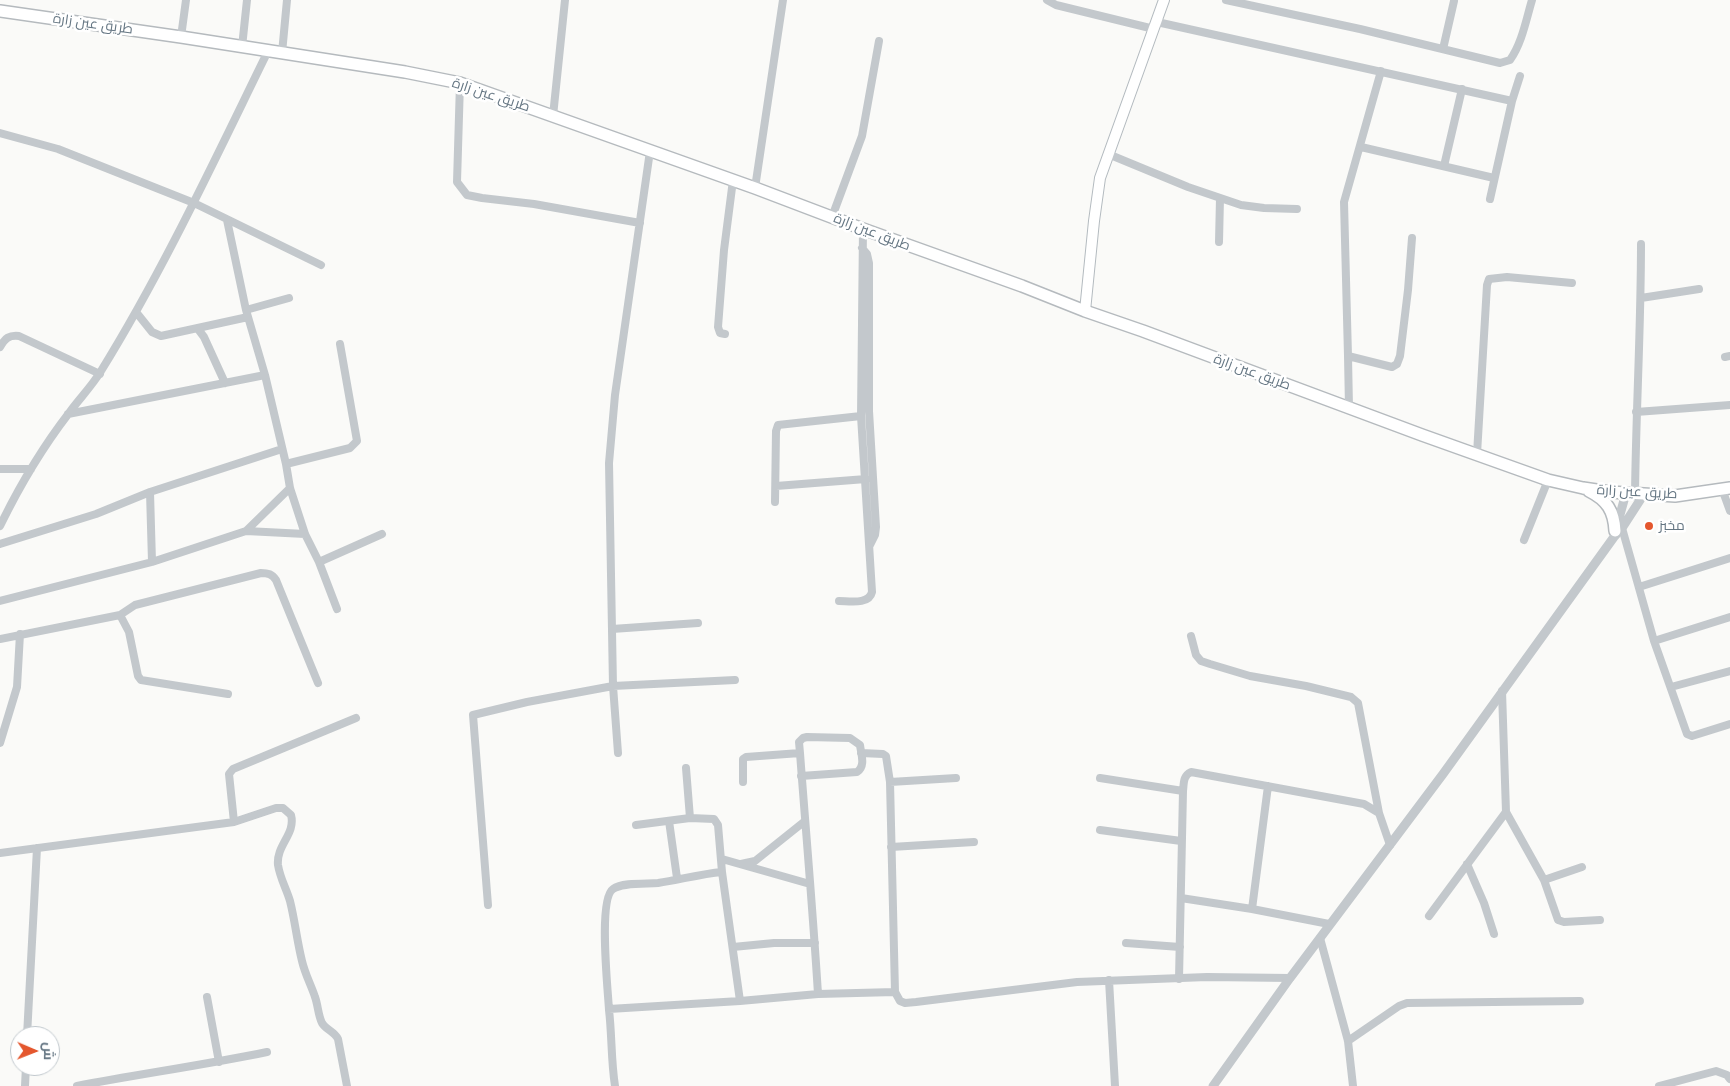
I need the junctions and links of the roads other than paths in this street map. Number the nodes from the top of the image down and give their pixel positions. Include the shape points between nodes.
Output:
1 (186, 0) edge
2 (248, 0) edge
3 (288, 0) edge
4 (565, 0) edge
5 (783, 0) edge
6 (1047, 0) edge
7 (1164, 0) edge
8 (1226, 0) edge
9 (1454, 0) edge
10 (1532, 0) edge
11 (0, 11) edge
12 (1156, 25) junction
13 (181, 37) junction
14 (879, 41) dead end
15 (242, 47) junction
16 (1444, 48) junction
17 (268, 52) junction
18 (282, 53) junction
19 (1381, 71) junction
20 (1520, 76) dead end
21 (460, 83) junction
22 (1462, 88) junction
23 (1512, 100) junction
24 (553, 116) junction
25 (0, 133) edge
26 (1361, 147) junction
27 (650, 151) junction
28 (1108, 154) junction
29 (1444, 166) junction
30 (1494, 178) junction
31 (732, 180) junction
32 (755, 188) junction
33 (1220, 198) junction
34 (1490, 199) dead end
35 (194, 203) junction
36 (1297, 209) dead end
37 (832, 217) junction
38 (227, 220) junction
39 (640, 222) junction
40 (863, 229) junction
41 (1412, 238) dead end
42 (1219, 242) dead end
43 (1641, 244) dead end
44 (862, 248) junction
45 (321, 265) dead end
46 (1572, 283) dead end
47 (1699, 289) dead end
48 (289, 298) dead end
49 (1641, 298) junction
50 (1085, 311) junction
51 (136, 312) junction
52 (247, 314) junction
53 (198, 329) junction
54 (725, 334) dead end
55 (340, 344) dead end
56 (0, 347) edge
57 (1348, 356) junction
58 (100, 374) junction
59 (265, 375) junction
60 (225, 383) junction
61 (1730, 405) edge
62 (1350, 408) junction
63 (1636, 412) junction
64 (68, 414) junction
65 (862, 416) junction
66 (282, 449) junction
67 (1476, 454) junction
68 (286, 464) junction
69 (0, 469) edge
70 (31, 469) junction
71 (866, 479) junction
72 (1548, 480) junction
73 (776, 486) junction
74 (290, 488) junction
75 (1583, 488) junction
76 (1726, 488) edge
77 (150, 492) junction
78 (1635, 494) junction
79 (774, 502) dead end
80 (1730, 511) edge
81 (0, 526) edge
82 (246, 531) junction
83 (1617, 532) junction
84 (305, 534) junction
85 (382, 534) dead end
86 (1524, 540) dead end
87 (0, 544) edge
88 (870, 547) junction
89 (1730, 558) edge
90 (152, 562) junction
91 (319, 562) junction
92 (1639, 587) junction
93 (0, 601) edge
94 (839, 601) dead end
95 (337, 609) dead end
96 (120, 615) junction
97 (1730, 618) edge
98 (698, 623) dead end
99 (612, 629) junction
100 (20, 634) junction
101 (1191, 636) dead end
102 (0, 639) edge
103 (1654, 641) junction
104 (1730, 671) edge
105 (735, 680) dead end
106 (318, 683) dead end
107 (613, 686) junction
108 (1671, 688) junction
109 (1502, 691) junction
110 (228, 694) dead end
111 (356, 718) dead end
112 (1730, 724) edge
113 (0, 743) edge
114 (618, 753) dead end
115 (800, 753) junction
116 (861, 753) junction
117 (686, 768) dead end
118 (802, 776) junction
119 (956, 778) dead end
120 (1100, 778) dead end
121 (743, 782) dead end
122 (890, 782) junction
123 (1268, 786) junction
124 (1183, 791) junction
125 (1506, 812) junction
126 (1379, 813) junction
127 (690, 818) junction
128 (669, 821) junction
129 (805, 821) junction
130 (234, 822) junction
131 (636, 825) dead end
132 (1100, 830) dead end
133 (1181, 841) junction
134 (974, 842) dead end
135 (1390, 845) junction
136 (891, 847) junction
137 (37, 848) junction
138 (0, 853) edge
139 (722, 859) junction
140 (741, 864) junction
141 (1467, 864) junction
142 (1582, 867) dead end
143 (722, 872) junction
144 (678, 878) junction
145 (1544, 880) junction
146 (810, 884) junction
147 (1181, 898) junction
148 (488, 905) dead end
149 (1252, 909) junction
150 (1429, 916) dead end
151 (1600, 920) dead end
152 (1329, 924) junction
153 (1494, 934) dead end
154 (1320, 938) junction
155 (815, 943) junction
156 (1126, 943) dead end
157 (733, 947) junction
158 (1180, 947) junction
159 (1290, 978) junction
160 (1179, 979) junction
161 (1109, 980) junction
162 (895, 992) junction
163 (818, 994) junction
164 (207, 998) dead end
165 (740, 1000) junction
166 (1580, 1002) dead end
167 (609, 1009) junction
168 (28, 1026) edge
169 (1348, 1042) junction
170 (267, 1052) dead end
171 (219, 1062) junction
172 (1730, 1079) edge
173 (76, 1086) edge
174 (347, 1086) edge
175 (615, 1086) edge
176 (1115, 1086) edge
177 (1214, 1086) edge
178 (1353, 1086) edge
179 (1659, 1086) edge

1 - 13 street
2 - 15 street
3 - 18 street
4 - 24 street
5 - 32 street
6 - 12 street via 1056,5
7 - 12 main road
8 - 16 street
9 - 16 street
10 - 16 street via 1519,46 1510,60 1500,63
11 - 13 main road, طريق عين زارة
12 - 19 street
12 - 28 main road
13 - 15 main road, طريق عين زارة
14 - 37 street via 862,136
15 - 17 main road, طريق عين زارة
17 - 18 main road, طريق عين زارة
17 - 35 street
18 - 21 main road, طريق عين زارة
19 - 22 street
19 - 26 street
20 - 23 street
21 - 24 main road, طريق عين زارة
21 - 39 street via 457,182 467,195
22 - 23 street
22 - 29 street
23 - 30 street
24 - 27 main road, طريق عين زارة
25 - 35 street via 58,149
26 - 29 street
26 - 57 street via 1344,202
27 - 31 main road, طريق عين زارة
27 - 39 street
28 - 33 street
28 - 50 main road via 1100,178
29 - 30 street
30 - 34 street
31 - 32 main road, طريق عين زارة
31 - 54 street via 718,327 720,333
32 - 37 main road, طريق عين زارة
33 - 36 street via 1252,207
33 - 42 street
35 - 38 street
35 - 51 street
37 - 40 main road, طريق عين زارة
38 - 45 street
38 - 52 street
39 - 99 street via 611,426
40 - 44 street
40 - 50 main road, طريق عين زارة
41 - 57 street via 1402,344 1397,364 1392,367
43 - 49 street
44 - 65 street
44 - 88 street via 869,263 869,411 876,528
46 - 67 street via 1507,277 1489,279
47 - 49 street
48 - 52 street
49 - 63 street
50 - 62 main road, طريق عين زارة
51 - 53 street via 152,332 161,336
51 - 58 street
52 - 53 street
52 - 59 street
53 - 60 street
55 - 68 street via 357,442 350,448
56 - 58 street via 6,338 19,336
57 - 62 street
58 - 64 street
59 - 60 street
59 - 66 street
60 - 64 street
61 - 63 street
62 - 67 main road, طريق عين زارة
63 - 78 street
64 - 70 street
65 - 71 street
65 - 73 street via 778,425
66 - 68 street
66 - 77 street
67 - 72 main road, طريق عين زارة
68 - 74 street
69 - 70 street
70 - 81 street
71 - 73 street
71 - 88 street
72 - 75 main road, طريق عين زارة
72 - 86 street
73 - 79 street
74 - 82 street
74 - 84 street
75 - 78 main road, طريق عين زارة
75 - 83 main road via 1608,504
76 - 78 main road, طريق عين زارة via 1675,496
76 - 80 street
77 - 87 street via 96,514
77 - 90 street
78 - 83 street
78 - 83 street
82 - 84 street
82 - 90 street
83 - 92 street
83 - 109 street
84 - 91 street
85 - 91 street
88 - 94 street via 871,597 866,601
89 - 92 street
90 - 93 street
91 - 95 street
92 - 103 street
96 - 100 street
96 - 106 street via 135,605 267,573 276,580
96 - 110 street via 129,632 141,680
97 - 103 street
98 - 99 street
99 - 107 street
100 - 102 street
100 - 113 street via 17,687
101 - 126 street via 1196,655 1210,664 1250,676 1351,697 1358,703
103 - 108 street
104 - 108 street
105 - 107 street
107 - 114 street
107 - 148 street via 527,702 474,716
108 - 112 street via 1688,736
109 - 125 street
109 - 135 street
111 - 130 street via 233,769 229,774
115 - 116 street via 800,742 807,737 850,738 860,745
115 - 118 street
115 - 121 street via 746,757 742,762
116 - 118 street via 863,765 857,772
116 - 122 street via 886,756
117 - 127 street
118 - 129 street
119 - 122 street
120 - 124 street
122 - 136 street
123 - 124 street via 1192,772 1184,778
123 - 126 street via 1364,804
123 - 149 street
124 - 133 street
125 - 141 street
125 - 145 street
126 - 135 street
127 - 128 street
127 - 139 street via 714,819 718,825
128 - 131 street
128 - 144 street
129 - 140 street via 754,861
129 - 146 street
130 - 137 street
130 - 174 street via 276,808 284,808 291,815 292,828 282,844 278,859 281,879 290,901 301,959 321,1021 338,1039
132 - 133 street
133 - 147 street
134 - 136 street
135 - 152 street
136 - 162 street
137 - 138 street
137 - 168 street
139 - 140 street
139 - 143 street
140 - 146 street
141 - 150 street
141 - 153 street
142 - 145 street
143 - 144 street
143 - 157 street
144 - 167 street via 615,887 610,891 606,904 605,962
145 - 151 street via 1558,920
146 - 155 street
147 - 149 street
147 - 158 street
149 - 152 street
152 - 154 street
154 - 159 street
154 - 169 street
155 - 157 street
155 - 163 street
156 - 158 street
157 - 165 street
158 - 160 street
159 - 160 street
159 - 177 street
160 - 161 street
161 - 162 street via 916,1002 900,1001
161 - 176 street
162 - 163 street
163 - 165 street
164 - 171 street
165 - 167 street
166 - 169 street via 1407,1003
167 - 175 street
169 - 178 street
170 - 171 street
171 - 173 street
172 - 179 street via 1716,1071

